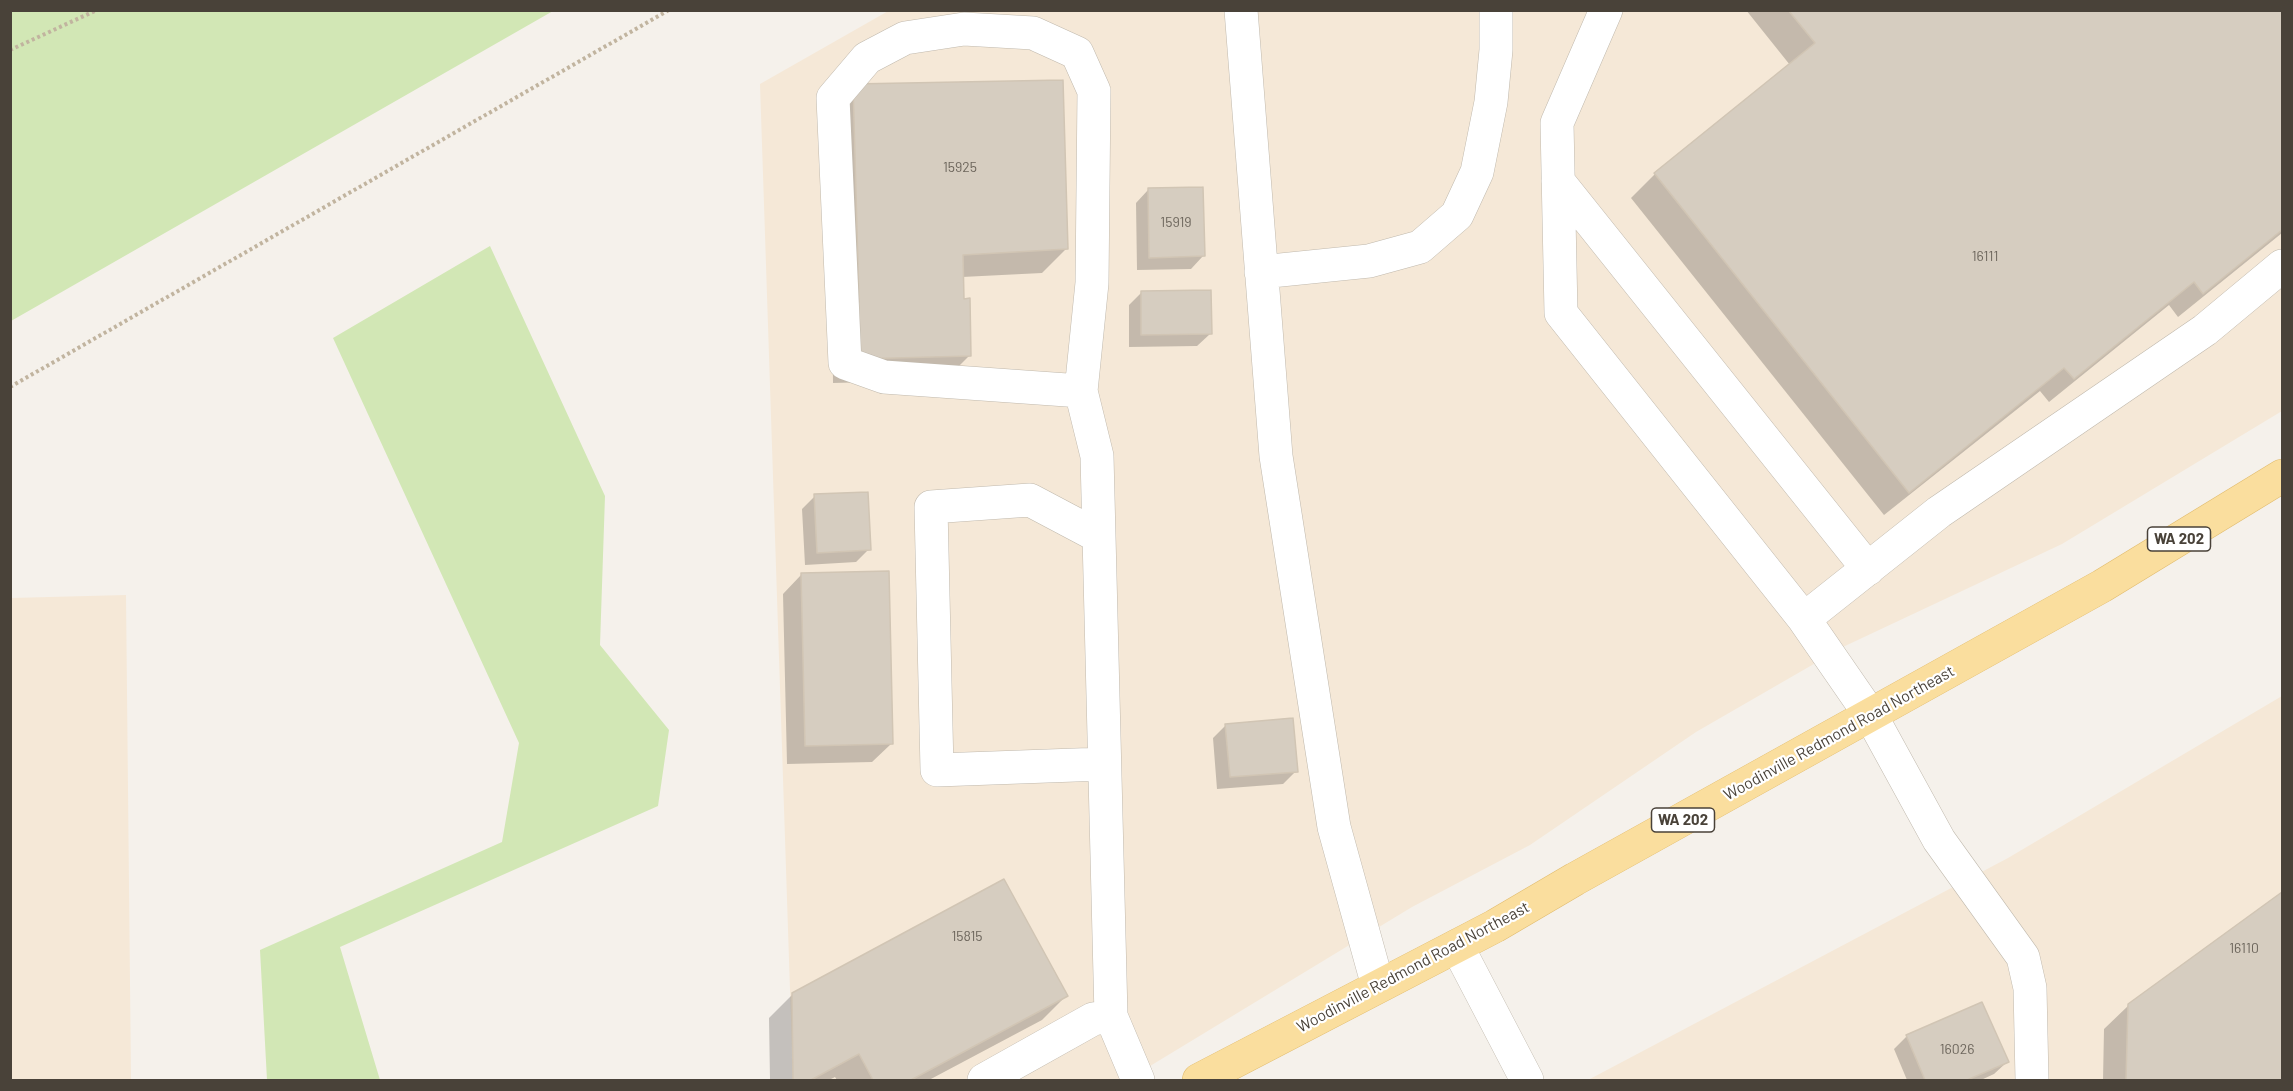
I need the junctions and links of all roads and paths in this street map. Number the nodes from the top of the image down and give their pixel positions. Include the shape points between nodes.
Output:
1 (97, 10) edge
2 (669, 10) edge
3 (1241, 10) edge
4 (1496, 10) edge
5 (1606, 10) edge
6 (10, 50) edge
7 (1558, 181) junction
8 (2283, 266) edge
9 (1261, 272) junction
10 (10, 387) edge
11 (1081, 391) junction
12 (2283, 476) edge
13 (1098, 537) junction
14 (1868, 569) junction
15 (1804, 619) junction
16 (1871, 716) junction
17 (1103, 764) junction
18 (1457, 946) junction
19 (1378, 986) junction
20 (1111, 1016) junction
21 (984, 1080) edge
22 (1138, 1080) edge
23 (1199, 1080) edge
24 (1527, 1080) edge
25 (2032, 1080) edge

1 - 6 path
2 - 10 path
3 - 9 lane
4 - 9 lane via 1491,102 1477,172 1457,215 1420,247 1369,261
5 - 7 lane via 1557,123
7 - 14 lane
7 - 15 lane via 1561,313
8 - 14 lane via 2205,330 1939,512
9 - 19 lane via 1276,456 1334,827
11 - 11 lane via 1092,283 1094,91 1077,53 1033,33 964,29 905,38 867,58 833,98 844,363 884,377
11 - 13 lane via 1097,456
12 - 16 main road, Woodinville Redmond Road Northeast / WA 202 via 2102,586
13 - 17 lane
13 - 17 lane via 1030,500 931,507 937,770
14 - 15 lane
15 - 16 lane
16 - 18 main road, Woodinville Redmond Road Northeast / WA 202
16 - 25 lane via 1939,840 2023,957 2030,988
17 - 20 lane
18 - 19 main road, Woodinville Redmond Road Northeast / WA 202
18 - 24 lane
19 - 23 main road, Woodinville Redmond Road Northeast / WA 202
20 - 21 lane via 1092,1019
20 - 22 lane

